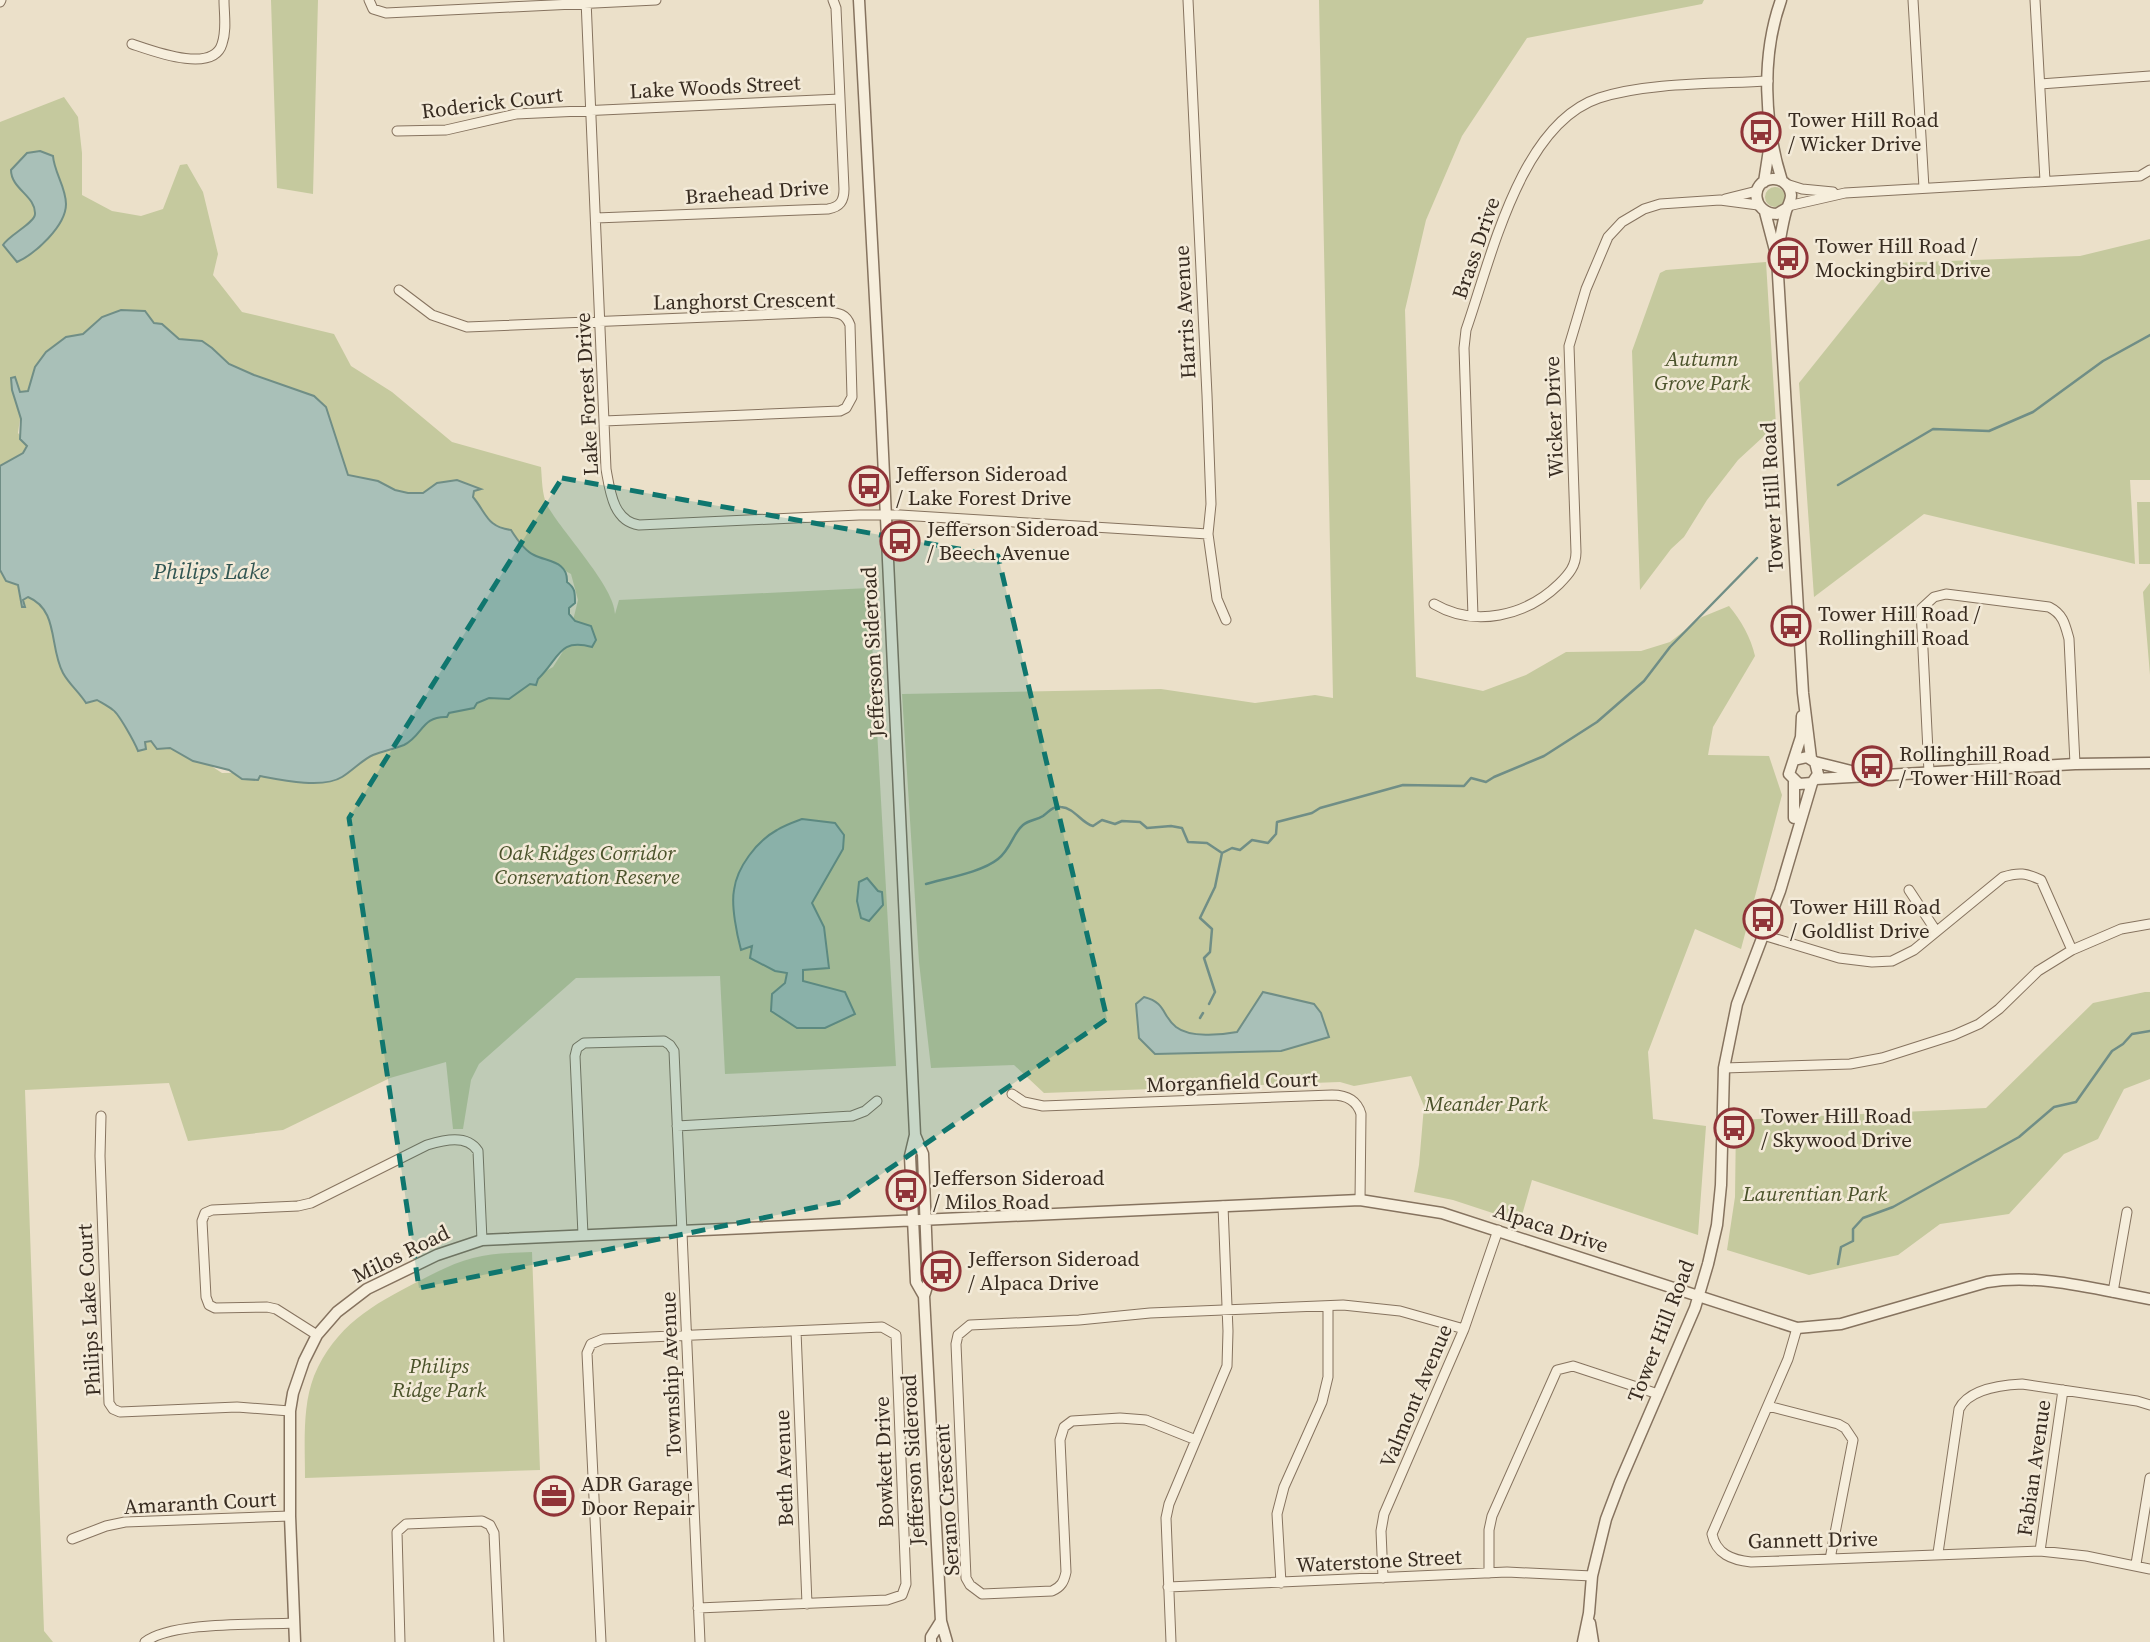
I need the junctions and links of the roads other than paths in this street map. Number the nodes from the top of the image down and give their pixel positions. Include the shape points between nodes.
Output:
1 (224, 0) edge
2 (369, 0) edge
3 (656, 0) edge
4 (833, 0) edge
5 (859, 0) edge
6 (1188, 0) edge
7 (1781, 0) edge
8 (1913, 0) edge
9 (2035, 0) edge
10 (586, 2) edge
11 (132, 44) dead end
12 (2150, 76) edge
13 (1768, 81) junction
14 (2040, 84) junction
15 (840, 99) junction
16 (591, 110) junction
17 (397, 131) dead end
18 (1771, 137) junction
19 (2150, 170) edge
20 (2045, 181) junction
21 (1764, 182) junction
22 (1784, 183) junction
23 (1924, 188) junction
24 (1757, 191) junction
25 (1845, 193) junction
26 (1720, 200) junction
27 (1788, 207) junction
28 (1762, 209) junction
29 (596, 218) junction
30 (1777, 258) junction
31 (399, 290) dead end
32 (600, 323) junction
33 (604, 421) junction
34 (885, 515) junction
35 (1208, 534) junction
36 (1434, 604) dead end
37 (1473, 616) junction
38 (1226, 620) dead end
39 (1803, 693) junction
40 (1794, 760) junction
41 (1813, 760) junction
42 (2150, 763) edge
43 (2075, 764) junction
44 (1929, 772) junction
45 (1868, 775) junction
46 (1814, 781) junction
47 (1794, 782) junction
48 (1791, 855) junction
49 (1909, 890) dead end
50 (2150, 924) edge
51 (1936, 931) junction
52 (1763, 935) junction
53 (2072, 950) junction
54 (1724, 1068) junction
55 (1012, 1094) dead end
56 (877, 1101) dead end
57 (101, 1116) dead end
58 (677, 1126) junction
59 (915, 1135) junction
60 (1360, 1200) junction
61 (1223, 1206) junction
62 (2127, 1212) dead end
63 (913, 1220) junction
64 (926, 1220) junction
65 (682, 1230) junction
66 (1498, 1230) junction
67 (583, 1235) junction
68 (482, 1240) junction
69 (2113, 1292) junction
70 (924, 1296) junction
71 (1699, 1297) junction
72 (2150, 1299) edge
73 (1328, 1306) junction
74 (1227, 1310) junction
75 (1797, 1328) junction
76 (1464, 1329) junction
77 (796, 1331) junction
78 (317, 1335) junction
79 (686, 1335) junction
80 (2063, 1390) junction
81 (1658, 1394) junction
82 (2150, 1405) edge
83 (1768, 1406) junction
84 (290, 1411) junction
85 (1196, 1440) junction
86 (2150, 1478) edge
87 (290, 1516) junction
88 (72, 1539) dead end
89 (2040, 1551) junction
90 (1938, 1553) junction
91 (1830, 1559) junction
92 (2136, 1564) junction
93 (2150, 1569) edge
94 (1489, 1573) junction
95 (1592, 1576) junction
96 (1383, 1578) junction
97 (1281, 1583) junction
98 (1168, 1587) junction
99 (807, 1604) junction
100 (698, 1608) junction
101 (1589, 1613) junction
102 (941, 1621) junction
103 (294, 1623) junction
104 (145, 1642) edge
105 (295, 1642) edge
106 (400, 1642) edge
107 (499, 1642) edge
108 (601, 1642) edge
109 (700, 1642) edge
110 (931, 1642) edge
111 (947, 1642) edge
112 (1171, 1642) edge
113 (1583, 1642) edge
114 (1593, 1642) edge

1 - 11 street via 222,47 213,56 197,60
2 - 10 street via 373,9 386,13
3 - 10 street
4 - 15 street, Braehead Drive
5 - 34 street, Jefferson Sideroad
6 - 35 street, Harris Avenue via 1211,504
7 - 13 street via 1773,22
8 - 23 street
9 - 14 street
10 - 16 street, Lake Forest Drive
12 - 14 street
13 - 18 street
13 - 37 street, Brass Drive via 1598,98 1553,128 1516,190 1466,330 1464,348
14 - 20 street
15 - 16 street, Lake Woods Street
15 - 29 street, Braehead Drive via 844,197 835,208
16 - 17 street, Roderick Court via 516,114 446,130
16 - 29 street, Lake Forest Drive
18 - 21 street
18 - 22 street
19 - 20 street via 2140,176
20 - 23 street
21 - 22 street via 1775,179
21 - 24 street
22 - 25 street
22 - 27 street via 1791,194
23 - 25 street
24 - 26 street, Wicker Drive
24 - 28 street
25 - 27 street
26 - 28 street, Wicker Drive
26 - 37 street, Wicker Drive via 1644,209 1608,237 1569,346 1576,563 1548,595 1534,603 1499,615
27 - 28 street via 1777,214
27 - 30 street, Tower Hill Road
28 - 30 street, Tower Hill Road
29 - 32 street, Lake Forest Drive
30 - 39 street, Tower Hill Road
31 - 32 street, Langhorst Crescent via 432,315 467,327
32 - 33 street, Lake Forest Drive
32 - 33 street, Langhorst Crescent via 828,312 844,315 850,325 852,397 840,411
33 - 34 street, Lake Forest Drive via 612,496 622,517 632,524
34 - 35 street
34 - 59 street, Jefferson Sideroad
35 - 38 street, Harris Avenue via 1217,599
36 - 37 street, Wicker Drive via 1449,613
39 - 40 street, Tower Hill Road via 1801,737
39 - 41 street, Tower Hill Road
40 - 41 street via 1802,756
40 - 47 street via 1789,769
41 - 45 street
41 - 46 street via 1818,770
42 - 43 street
43 - 44 street
43 - 44 street via 2069,639 2058,612 2049,607 1946,594 1934,597 1921,609
44 - 45 street
45 - 46 street
46 - 47 street
46 - 48 street, Tower Hill Road
47 - 48 street, Tower Hill Road
48 - 52 street, Tower Hill Road
49 - 51 street
50 - 53 street via 2120,929
51 - 52 street via 1892,961 1872,962 1839,958
51 - 53 street via 2003,877 2025,873 2041,880
52 - 54 street, Tower Hill Road via 1737,1004
53 - 54 street via 2038,971 1979,1024 1954,1035 1850,1064
54 - 71 street, Tower Hill Road via 1719,1205
55 - 60 street, Morganfield Court via 1043,1106 1348,1097 1361,1114
56 - 58 street via 852,1116
57 - 84 street, Philips Lake Court via 109,1403 120,1412 237,1407
58 - 65 street, Township Avenue
58 - 67 street, Township Avenue via 670,1045 657,1040 584,1043 577,1048
59 - 63 street, Jefferson Sideroad via 910,1156
59 - 64 street, Jefferson Sideroad via 923,1154
60 - 61 street, Alpaca Drive
60 - 66 street, Alpaca Drive via 1422,1208
61 - 64 street, Alpaca Drive
61 - 74 street
62 - 69 street
63 - 64 street, Alpaca Drive
63 - 65 street, Milos Road
63 - 70 street, Jefferson Sideroad via 916,1282
64 - 70 street, Jefferson Sideroad via 928,1283
65 - 67 street, Milos Road
65 - 79 street, Township Avenue
66 - 71 street, Alpaca Drive
66 - 76 street, Valmont Avenue
67 - 68 street, Milos Road
68 - 78 street, Milos Road via 437,1255 367,1289
68 - 78 street via 478,1151 474,1144 460,1140 427,1144 311,1203 205,1213 209,1305 275,1309
69 - 72 street, Alpaca Drive
69 - 75 street, Alpaca Drive via 2009,1279 1841,1324
70 - 102 street, Jefferson Sideroad
71 - 75 street, Alpaca Drive
71 - 81 street, Tower Hill Road
73 - 74 street
73 - 76 street via 1400,1311
73 - 97 street via 1328,1377 1322,1402 1284,1487 1277,1514
74 - 85 street via 1227,1366
74 - 85 street, Serano Crescent via 963,1329 956,1344 966,1578 970,1585 982,1594 1052,1591 1065,1581 1060,1440 1064,1427 1072,1421 1146,1420
75 - 83 street, Gannett Drive
76 - 96 street, Valmont Avenue via 1384,1514
77 - 79 street, Bowkett Drive
77 - 99 street, Beth Avenue
77 - 99 street, Bowkett Drive via 882,1327 896,1335 905,1590 887,1600
78 - 84 street, Milos Road via 299,1374
79 - 100 street, Township Avenue
79 - 108 street, Bowkett Drive via 603,1339 588,1348
80 - 82 street
80 - 89 street, Fabian Avenue
80 - 90 street via 2009,1385 1964,1401 1959,1409
81 - 94 street via 1573,1366 1558,1370 1492,1516
81 - 95 street, Tower Hill Road via 1611,1507
83 - 91 street via 1838,1424 1853,1440
83 - 91 street, Gannett Drive via 1714,1528 1713,1541 1723,1554 1744,1561
84 - 87 street, Milos Road
85 - 98 street via 1166,1518
86 - 92 street
87 - 88 street, Amaranth Court via 125,1522
87 - 103 street, Milos Road
89 - 90 street, Gannett Drive
89 - 92 street, Gannett Drive
90 - 91 street, Gannett Drive
92 - 93 street, Gannett Drive
94 - 95 street, Waterstone Street
94 - 96 street, Waterstone Street
95 - 101 street, Tower Hill Road
96 - 97 street, Waterstone Street
97 - 98 street, Waterstone Street
98 - 112 street
99 - 100 street, Bowkett Drive
100 - 109 street, Township Avenue
101 - 113 street, Tower Hill Road
101 - 114 street, Tower Hill Road
102 - 110 street, Jefferson Sideroad
102 - 111 street, Jefferson Sideroad
103 - 104 street via 183,1629 163,1632
103 - 105 street, Milos Road
106 - 107 street via 397,1532 406,1524 482,1521 494,1533

